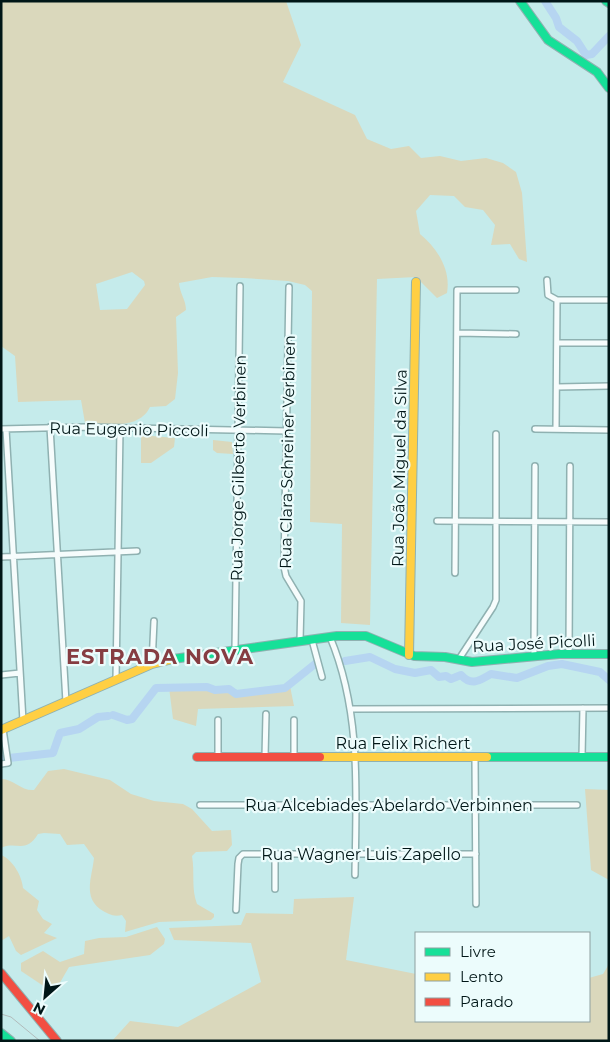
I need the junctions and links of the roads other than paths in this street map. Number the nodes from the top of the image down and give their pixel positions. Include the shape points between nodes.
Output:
1 (520, 1) edge
2 (609, 88) edge
3 (547, 280) dead end
4 (416, 282) dead end
5 (240, 286) dead end
6 (290, 287) dead end
7 (516, 290) dead end
8 (557, 300) junction
9 (609, 300) edge
10 (457, 333) junction
11 (516, 334) dead end
12 (557, 343) junction
13 (609, 343) edge
14 (609, 386) edge
15 (557, 387) junction
16 (50, 427) junction
17 (4, 429) edge
18 (120, 429) junction
19 (556, 429) junction
20 (238, 430) junction
21 (535, 430) dead end
22 (609, 430) edge
23 (287, 431) junction
24 (496, 434) dead end
25 (535, 466) dead end
26 (570, 466) dead end
27 (437, 521) dead end
28 (456, 521) junction
29 (496, 522) junction
30 (534, 522) junction
31 (570, 522) junction
32 (609, 522) edge
33 (118, 551) junction
34 (137, 551) dead end
35 (58, 554) junction
36 (14, 556) junction
37 (1, 557) edge
38 (455, 573) dead end
39 (154, 621) dead end
40 (330, 637) junction
41 (312, 640) junction
42 (300, 641) junction
43 (235, 650) junction
44 (569, 654) junction
45 (609, 654) edge
46 (409, 655) junction
47 (534, 656) junction
48 (459, 659) junction
49 (152, 664) junction
50 (20, 674) junction
51 (1, 675) edge
52 (322, 676) dead end
53 (116, 679) junction
54 (66, 702) junction
55 (583, 708) junction
56 (609, 708) edge
57 (350, 709) junction
58 (266, 714) dead end
59 (217, 720) dead end
60 (294, 720) dead end
61 (23, 721) junction
62 (263, 726) dead end
63 (2, 729) edge
64 (198, 757) dead end
65 (216, 757) junction
66 (264, 757) junction
67 (294, 757) junction
68 (356, 757) junction
69 (475, 757) junction
70 (582, 757) junction
71 (609, 757) edge
72 (1, 764) edge
73 (356, 805) junction
74 (476, 805) junction
75 (577, 805) dead end
76 (200, 806) dead end
77 (276, 854) junction
78 (355, 854) junction
79 (476, 854) junction
80 (355, 875) dead end
81 (275, 889) dead end
82 (476, 904) dead end
83 (236, 910) dead end
84 (1, 973) edge
85 (1, 1033) edge
86 (11, 1041) edge
87 (57, 1041) edge

1 - 2 main road via 547,39 558,49 596,70
3 - 8 street via 548,295
4 - 46 main road, Rua João Miguel da Silva
5 - 20 street, Rua Jorge Gilberto Verbinen
6 - 23 street, Rua Clara Schreiner Verbinen
7 - 10 street via 457,290
8 - 9 street
8 - 12 street
10 - 11 street
10 - 28 street
12 - 13 street
12 - 15 street
14 - 15 street
15 - 19 street
16 - 17 street, Rua Eugenio Piccoli
16 - 18 street, Rua Eugenio Piccoli
16 - 35 street
17 - 36 street
18 - 20 street, Rua Eugenio Piccoli
18 - 33 street
19 - 21 street
19 - 22 street
20 - 23 street, Rua Eugenio Piccoli
20 - 43 street, Rua Jorge Gilberto Verbinen
23 - 42 street, Rua Clara Schreiner Verbinen via 284,567 301,601
24 - 29 street
25 - 30 street
26 - 31 street
27 - 28 street
28 - 29 street
28 - 38 street
29 - 30 street
29 - 48 street via 495,604
30 - 31 street
30 - 47 street
31 - 32 street
31 - 44 street
33 - 34 street
33 - 35 street
33 - 53 street
35 - 36 street
35 - 54 street
36 - 37 street
36 - 50 street
39 - 49 street
40 - 41 main road, Rua José Picolli
40 - 46 main road, Rua José Picolli via 366,636
40 - 57 street via 342,670
41 - 42 main road, Rua José Picolli
41 - 52 street
42 - 43 main road, Rua José Picolli
43 - 49 main road, Rua José Picolli
44 - 45 main road, Rua José Picolli
44 - 47 main road, Rua José Picolli
46 - 48 main road, Rua José Picolli
47 - 48 main road, Rua José Picolli via 481,662
49 - 53 main road, Rua José Picolli
50 - 51 street
50 - 61 street
53 - 54 main road, Rua José Picolli
54 - 61 main road, Rua José Picolli
55 - 56 street
55 - 57 street
55 - 70 street
57 - 68 street
58 - 66 street
59 - 65 street
60 - 67 street
61 - 63 main road, Rua José Picolli
62 - 66 street
63 - 72 street via 8,763
64 - 65 main road, Rua Felix Richert
65 - 66 main road, Rua Felix Richert
66 - 67 main road, Rua Felix Richert
67 - 68 main road, Rua Felix Richert
68 - 69 main road, Rua Felix Richert
68 - 73 street
69 - 70 main road, Rua Felix Richert
69 - 74 street
70 - 71 main road, Rua Felix Richert
73 - 74 street, Rua Alcebiades Abelardo Verbinnen
73 - 76 street, Rua Alcebiades Abelardo Verbinnen
73 - 78 street
74 - 75 street, Rua Alcebiades Abelardo Verbinnen
74 - 79 street
77 - 78 street, Rua Wagner Luis Zapello
77 - 81 street
77 - 83 street, Rua Wagner Luis Zapello via 243,854 240,858
78 - 79 street, Rua Wagner Luis Zapello
78 - 80 street
79 - 82 street
84 - 87 main road
85 - 86 main road

